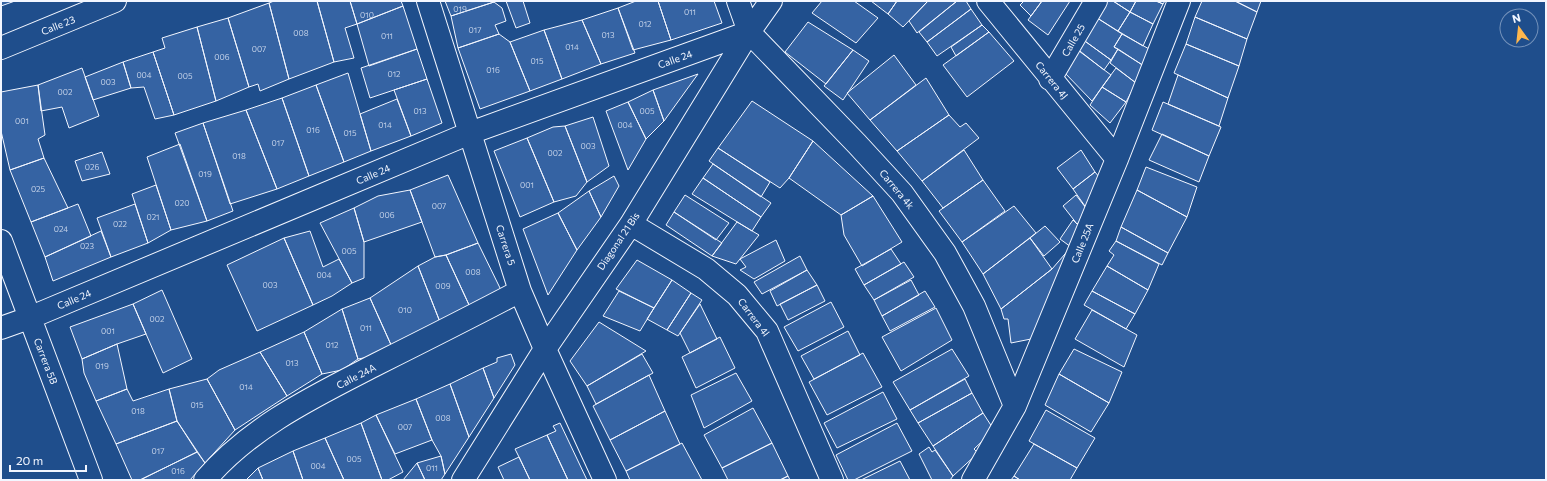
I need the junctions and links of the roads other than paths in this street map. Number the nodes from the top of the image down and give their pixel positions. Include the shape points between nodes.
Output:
1 (115, 1) edge
2 (428, 1) edge
3 (738, 1) edge
4 (771, 1) edge
5 (988, 1) edge
6 (1096, 1) edge
7 (1179, 1) edge
8 (749, 32) junction
9 (1, 48) edge
10 (1050, 79) junction
11 (470, 133) junction
12 (1117, 159) junction
13 (631, 224) junction
14 (1, 241) edge
15 (520, 291) junction
16 (29, 318) junction
17 (1, 328) edge
18 (545, 349) junction
19 (1015, 406) junction
20 (91, 480) edge
21 (205, 480) edge
22 (463, 480) edge
23 (605, 480) edge
24 (832, 480) edge
25 (974, 480) edge

1 - 9 street, Calle 23
2 - 11 street, Carrera 5
3 - 8 street, Carrera 4k
4 - 8 street, Diagonal 21 Bis
5 - 10 street, Carrera 4J
6 - 10 street, Calle 25
7 - 12 street, Calle 25A
8 - 11 street, Calle 24
8 - 13 street, Diagonal 21 Bis
8 - 19 street, Carrera 4k via 902,193 945,253 974,306
10 - 12 street, Carrera 4J
11 - 15 street, Carrera 5
11 - 16 street, Calle 24
12 - 19 street, Calle 25A
13 - 18 street, Diagonal 21 Bis
13 - 24 street, Carrera 4l via 706,269 737,295 767,331
14 - 16 street, Carrera 5B
15 - 18 street, Carrera 5
15 - 21 street, Calle 24A via 309,399 267,425 234,450
16 - 17 street, Calle 24
16 - 20 street, Carrera 5B
18 - 22 street, Diagonal 21 Bis
18 - 23 street, Carrera 5
19 - 25 street, Calle 25A

